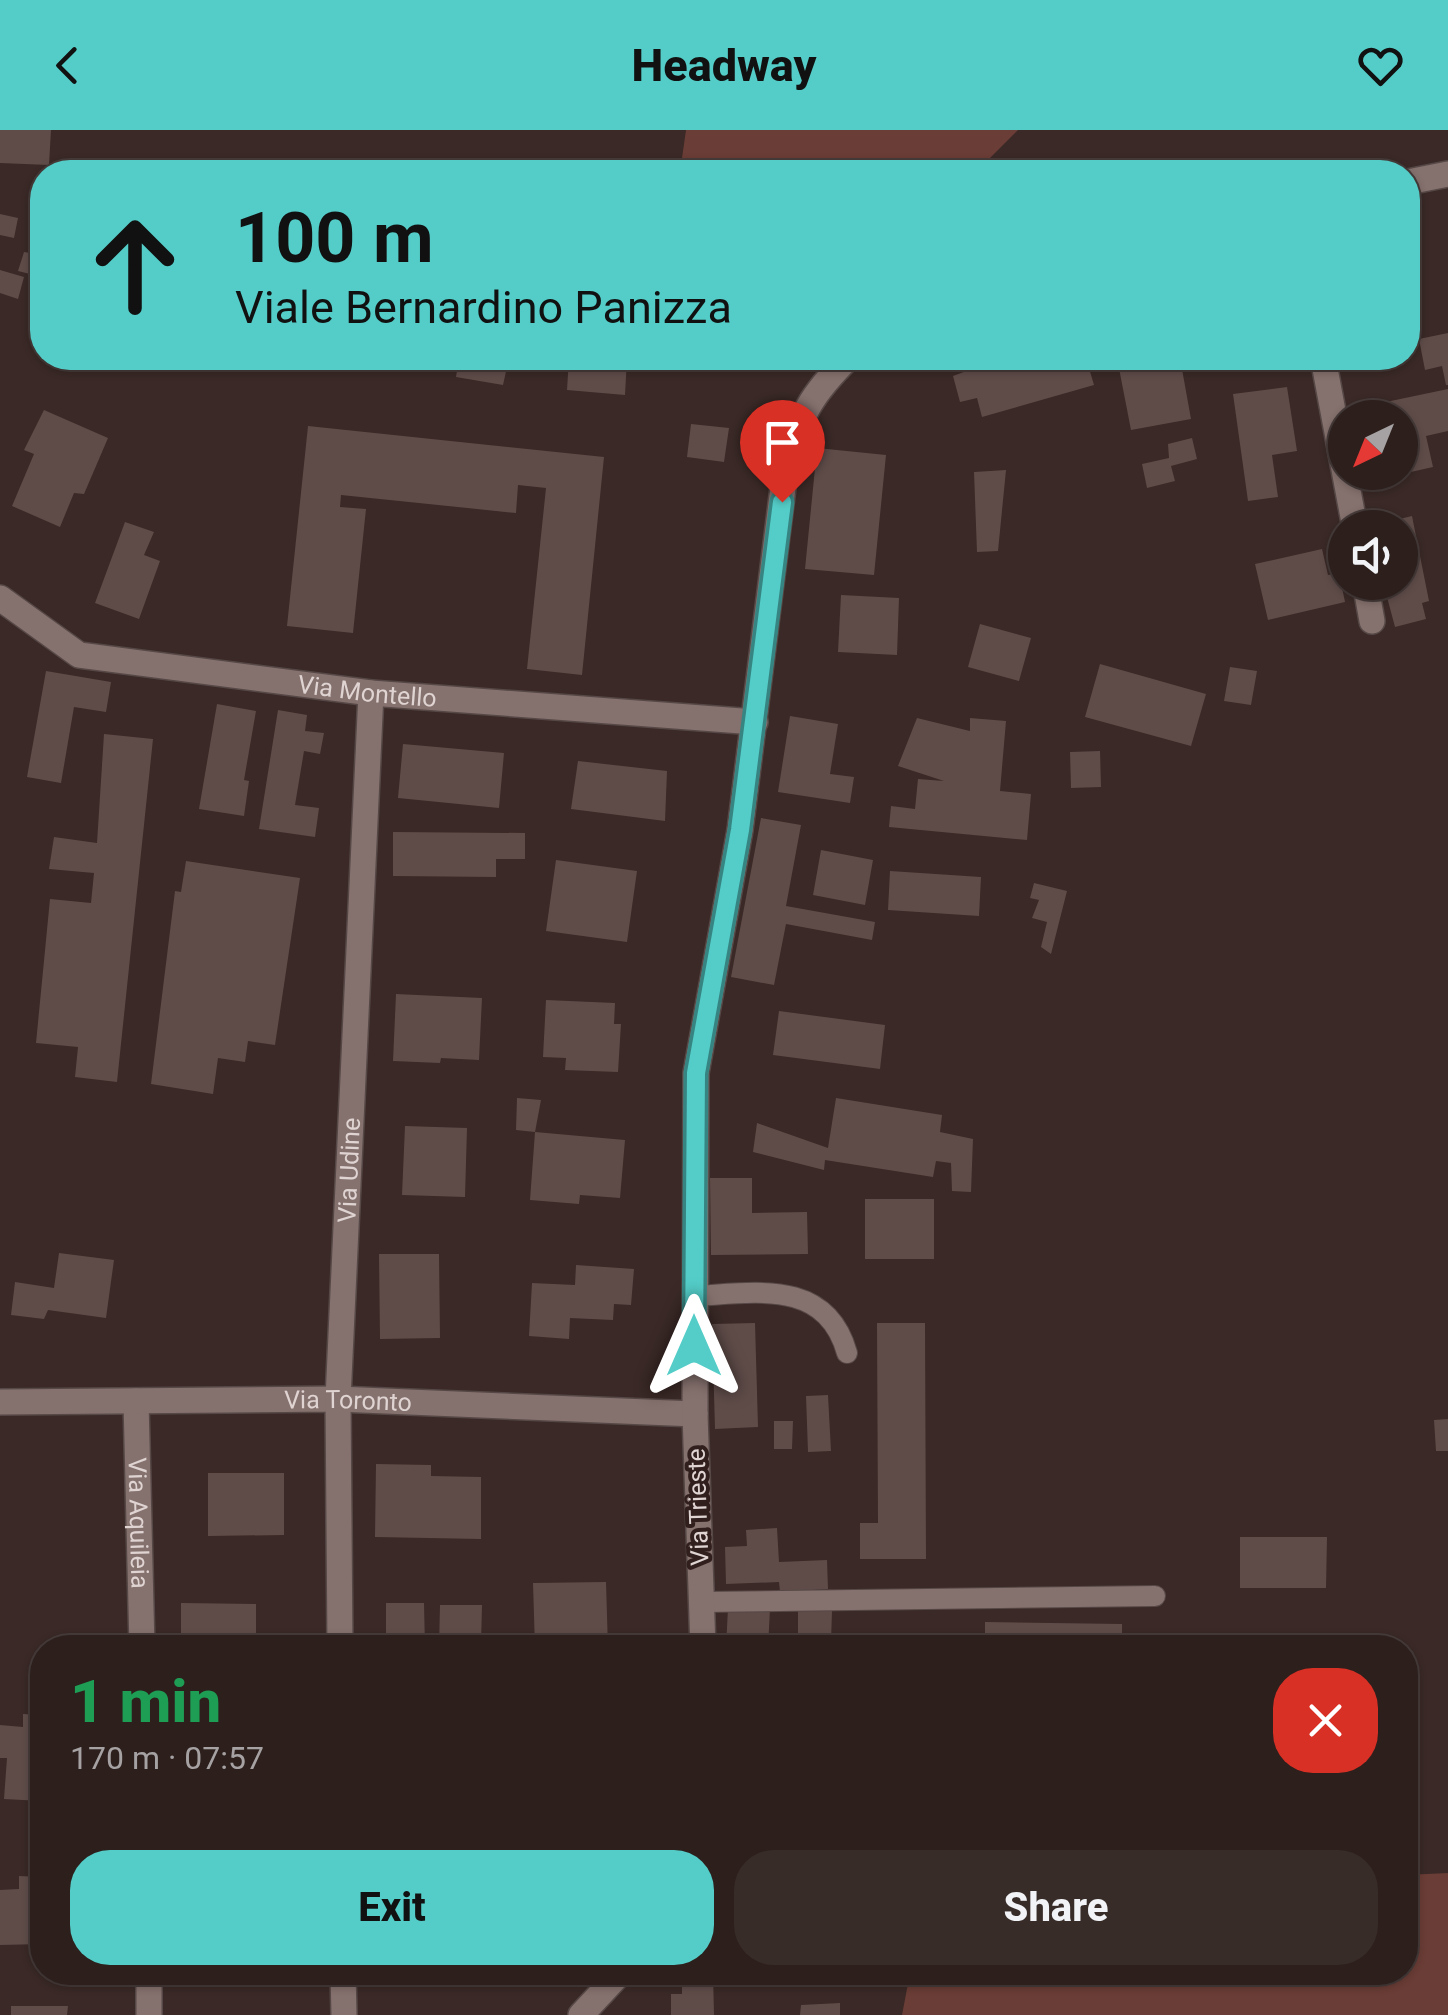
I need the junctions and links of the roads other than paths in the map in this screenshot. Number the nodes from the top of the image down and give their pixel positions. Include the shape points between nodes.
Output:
1 (1448, 174) edge
2 (1420, 180) edge
3 (836, 370) edge
4 (1326, 370) edge
5 (1352, 510) edge
6 (0, 598) edge
7 (1368, 600) edge
8 (1372, 621) dead end
9 (371, 693) junction
10 (755, 722) junction
11 (694, 1296) junction
12 (846, 1353) dead end
13 (338, 1399) junction
14 (136, 1401) junction
15 (0, 1402) edge
16 (694, 1414) junction
17 (1155, 1596) dead end
18 (702, 1602) junction
19 (142, 1635) edge
20 (340, 1635) edge
21 (703, 1635) edge
22 (149, 1985) edge
23 (343, 1985) edge
24 (609, 1985) edge
25 (149, 2015) edge
26 (344, 2015) edge
27 (582, 2015) edge

1 - 2 street
3 - 10 street, Via Trieste via 802,416 786,464
4 - 5 street
6 - 9 street, Via Montello via 79,655
7 - 8 street
9 - 10 street, Via Montello
9 - 13 street, Via Udine
10 - 11 street, Via Trieste via 696,1073
11 - 12 lane via 797,1297 841,1332
11 - 16 street, Via Trieste
13 - 14 street, Via Toronto
13 - 16 street, Via Toronto
13 - 20 street, Via Udine
14 - 15 street, Via Toronto
14 - 19 street, Via Aquileia
16 - 18 street, Via Trieste
17 - 18 lane
18 - 21 street, Via Trieste
22 - 25 street
23 - 26 street
24 - 27 street

